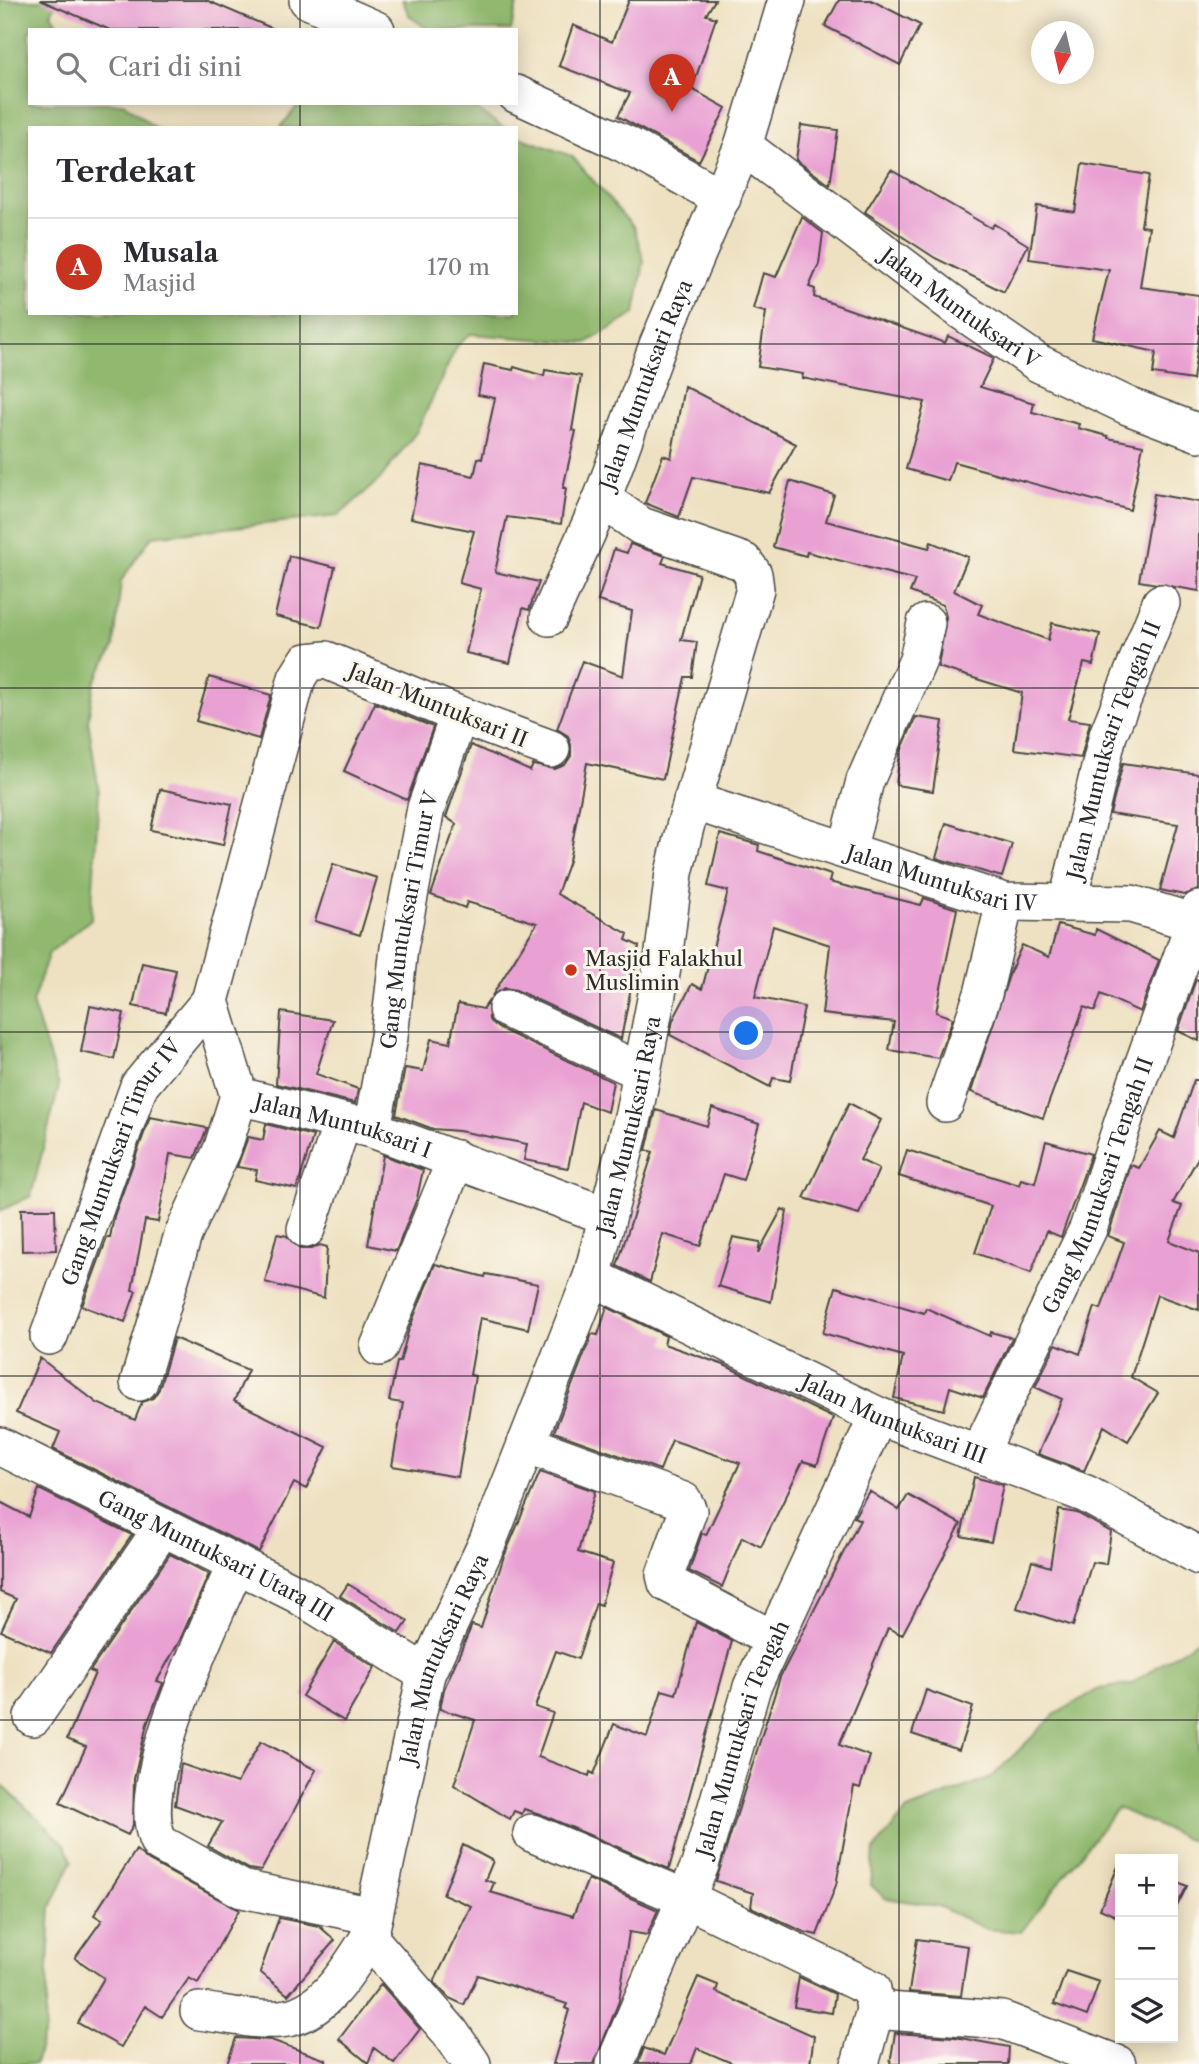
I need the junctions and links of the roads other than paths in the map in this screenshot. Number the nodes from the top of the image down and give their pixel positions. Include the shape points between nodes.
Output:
1 (308, 0) edge
2 (787, 0) edge
3 (371, 28) edge
4 (518, 95) edge
5 (743, 146) junction
6 (722, 198) junction
7 (1199, 433) edge
8 (602, 499) junction
9 (1161, 603) dead end
10 (549, 617) dead end
11 (926, 623) dead end
12 (459, 715) junction
13 (551, 749) dead end
14 (692, 801) junction
15 (847, 850) junction
16 (1068, 901) junction
17 (1004, 902) junction
18 (1197, 918) edge
19 (210, 1000) junction
20 (507, 1009) dead end
21 (642, 1072) junction
22 (239, 1096) junction
23 (945, 1103) dead end
24 (357, 1126) junction
25 (456, 1159) junction
26 (607, 1216) junction
27 (306, 1229) dead end
28 (592, 1277) junction
29 (49, 1336) dead end
30 (379, 1347) dead end
31 (139, 1382) dead end
32 (878, 1416) junction
33 (526, 1444) junction
34 (0, 1446) edge
35 (979, 1454) junction
36 (163, 1527) junction
37 (1199, 1556) edge
38 (236, 1563) junction
39 (774, 1640) junction
40 (425, 1674) junction
41 (33, 1717) dead end
42 (532, 1833) dead end
43 (687, 1899) junction
44 (372, 1927) junction
45 (875, 2010) junction
46 (199, 2011) dead end
47 (472, 2064) edge
48 (615, 2064) edge
49 (860, 2064) edge
50 (1117, 2064) edge

1 - 3 street
2 - 5 street, Jalan Muntuksari Raya
4 - 6 street via 625,144
5 - 6 street, Jalan Muntuksari Raya
5 - 7 street, Jalan Muntuksari V via 1038,363 1128,406
6 - 8 street, Jalan Muntuksari Raya via 658,345
8 - 10 street
8 - 14 street, Jalan Muntuksari Raya via 641,526 744,562 753,574 755,589
9 - 16 street, Jalan Muntuksari Tengah II via 1108,735
11 - 15 street via 918,660 865,781
12 - 13 street, Jalan Muntuksari II
12 - 19 street, Jalan Muntuksari II via 326,660 307,662 297,678
12 - 24 street, Gang Muntuksari Timur V via 426,808 399,948 389,1037
14 - 15 street, Jalan Muntuksari IV
14 - 21 street, Jalan Muntuksari Raya via 674,873
15 - 17 street, Jalan Muntuksari IV
16 - 17 street, Jalan Muntuksari IV
16 - 18 street, Jalan Muntuksari IV via 1131,904
17 - 23 street via 983,993
18 - 35 street, Gang Muntuksari Tengah II via 1088,1229
19 - 22 street, Jalan Muntuksari I
19 - 29 street, Gang Muntuksari Timur IV via 139,1086
20 - 21 street
21 - 26 street, Jalan Muntuksari Raya
22 - 24 street, Jalan Muntuksari I
22 - 31 street via 222,1150 183,1235
24 - 25 street, Jalan Muntuksari I
24 - 27 street, Gang Muntuksari Timur V
25 - 26 street, Jalan Muntuksari I
25 - 30 street
26 - 28 street, Jalan Muntuksari Raya
28 - 32 street, Jalan Muntuksari III
28 - 33 street, Jalan Muntuksari Raya
32 - 35 street, Jalan Muntuksari III
32 - 39 street, Jalan Muntuksari Tengah
33 - 39 street via 683,1501 688,1511 665,1575 667,1583
33 - 40 street, Jalan Muntuksari Raya via 488,1541
34 - 36 street, Gang Muntuksari Utara III
35 - 37 street, Jalan Muntuksari III via 1086,1494
36 - 38 street, Gang Muntuksari Utara III
36 - 41 street
38 - 40 street, Gang Muntuksari Utara III via 297,1594
38 - 44 street via 159,1758 152,1830 159,1843 242,1889
39 - 43 street, Jalan Muntuksari Tengah via 752,1687
40 - 44 street, Jalan Muntuksari Raya
42 - 43 street
43 - 45 street via 872,1989
43 - 48 street, Jalan Muntuksari Tengah
44 - 46 street via 338,1986 296,2015 268,2019
44 - 47 street
45 - 49 street
45 - 50 street via 1002,2020

